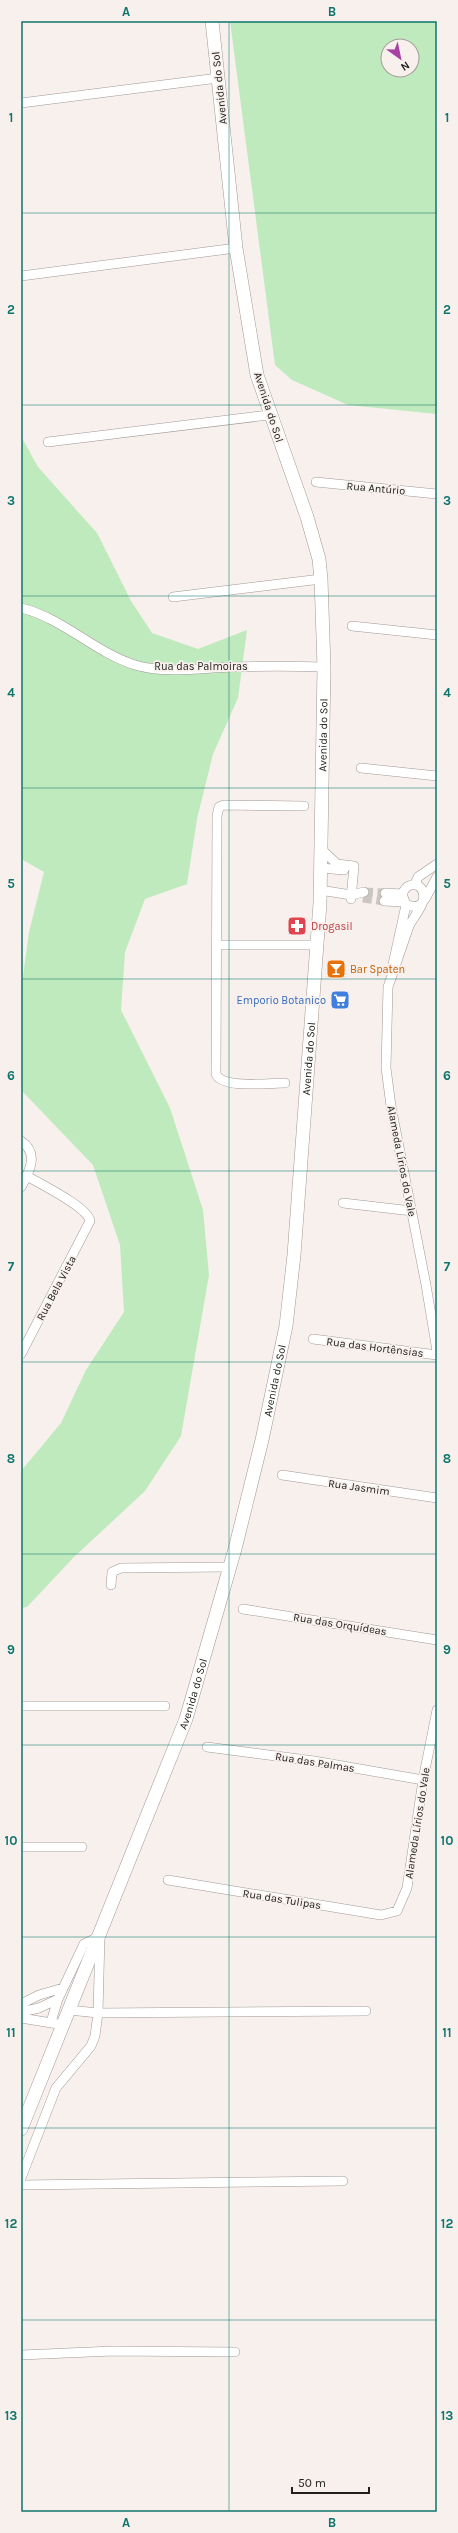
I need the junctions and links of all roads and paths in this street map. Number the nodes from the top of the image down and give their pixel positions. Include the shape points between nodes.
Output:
1 (212, 21) edge
2 (218, 78) junction
3 (21, 103) edge
4 (236, 248) junction
5 (21, 276) edge
6 (269, 415) junction
7 (48, 442) dead end
8 (316, 482) dead end
9 (437, 494) edge
10 (321, 579) junction
11 (173, 597) dead end
12 (21, 608) edge
13 (352, 626) dead end
14 (437, 635) edge
15 (324, 667) junction
16 (361, 768) dead end
17 (437, 776) edge
18 (304, 806) dead end
19 (321, 849) junction
20 (437, 864) edge
21 (320, 868) junction
22 (354, 869) junction
23 (437, 877) edge
24 (415, 884) junction
25 (363, 895) tunnel mouth
26 (320, 897) junction
27 (351, 897) junction
28 (385, 897) tunnel mouth
29 (404, 900) junction
30 (423, 901) junction
31 (217, 945) junction
32 (316, 945) junction
33 (393, 970) junction
34 (285, 1083) dead end
35 (21, 1141) edge
36 (27, 1176) junction
37 (21, 1187) edge
38 (343, 1203) dead end
39 (412, 1211) junction
40 (313, 1339) dead end
41 (437, 1351) edge
42 (21, 1354) edge
43 (437, 1355) edge
44 (282, 1475) dead end
45 (437, 1498) edge
46 (229, 1567) junction
47 (111, 1585) dead end
48 (243, 1609) dead end
49 (437, 1640) edge
50 (21, 1706) edge
51 (165, 1706) dead end
52 (437, 1710) edge
53 (207, 1748) dead end
54 (423, 1780) junction
55 (21, 1847) edge
56 (82, 1847) dead end
57 (168, 1880) dead end
58 (397, 1911) joint
59 (100, 1936) junction
60 (63, 1988) junction
61 (58, 1999) junction
62 (21, 2004) edge
63 (69, 2010) junction
64 (366, 2011) dead end
65 (21, 2012) edge
66 (98, 2013) junction
67 (21, 2018) edge
68 (51, 2022) junction
69 (64, 2025) junction
70 (21, 2129) edge
71 (21, 2178) edge
72 (344, 2181) dead end
73 (21, 2185) edge
74 (235, 2352) dead end
75 (21, 2355) edge

1 - 2 street, Avenida do Sol
2 - 3 street
2 - 4 street, Avenida do Sol
4 - 5 street
4 - 6 street, Avenida do Sol via 257,375
6 - 7 street
6 - 10 street, Avenida do Sol via 307,518 319,559
8 - 9 street, Rua Antúrio
10 - 11 street
10 - 15 street, Avenida do Sol
12 - 15 street, Rua das Palmoiras via 38,613 109,654 137,665 167,669
13 - 14 street
15 - 19 street, Avenida do Sol
16 - 17 street
18 - 31 street via 242,804 219,807
19 - 21 street, Avenida do Sol
19 - 22 street via 337,864
20 - 24 street via 418,877
21 - 22 street
21 - 26 street, Avenida do Sol
22 - 27 street
23 - 30 street, Alameda Lírios do Vale
24 - 29 street via 405,888
24 - 30 street via 423,890
25 - 27 street
26 - 27 street via 326,900
26 - 32 street, Avenida do Sol
28 - 29 street
29 - 30 street via 417,907
29 - 33 street, Alameda Lírios do Vale via 392,960
30 - 33 street, Alameda Lírios do Vale via 409,926 404,947
31 - 32 street
31 - 34 street via 218,1078 226,1083
32 - 46 street, Avenida do Sol via 294,1255 286,1326 262,1440
33 - 39 street, Alameda Lírios do Vale via 388,987 386,1068
35 - 36 street via 31,1151 32,1156
36 - 37 street
36 - 42 street, Rua Bela Vista via 80,1208 89,1216 90,1221
38 - 39 street
39 - 41 street, Alameda Lírios do Vale
40 - 43 street, Rua das Hortênsias
44 - 45 street, Rua Jasmim
46 - 47 street via 121,1568 112,1572
46 - 59 street, Avenida do Sol via 186,1719
48 - 49 street, Rua das Orquídeas
50 - 51 street
52 - 54 street, Alameda Lírios do Vale
53 - 54 street, Rua das Palmas via 314,1761
54 - 58 street, Alameda Lírios do Vale via 407,1888
55 - 56 street
57 - 58 street, Rua das Tulipas via 381,1915
59 - 60 street via 84,1944
59 - 63 street, Avenida do Sol
59 - 66 street
60 - 61 street
60 - 62 street via 39,1995
61 - 65 street via 39,2008
61 - 68 street
63 - 66 street
63 - 69 street, Avenida do Sol
64 - 66 street
66 - 71 street via 91,2046 56,2088
67 - 68 street
68 - 69 street
69 - 70 street, Avenida do Sol
72 - 73 street
74 - 75 street via 113,2351

